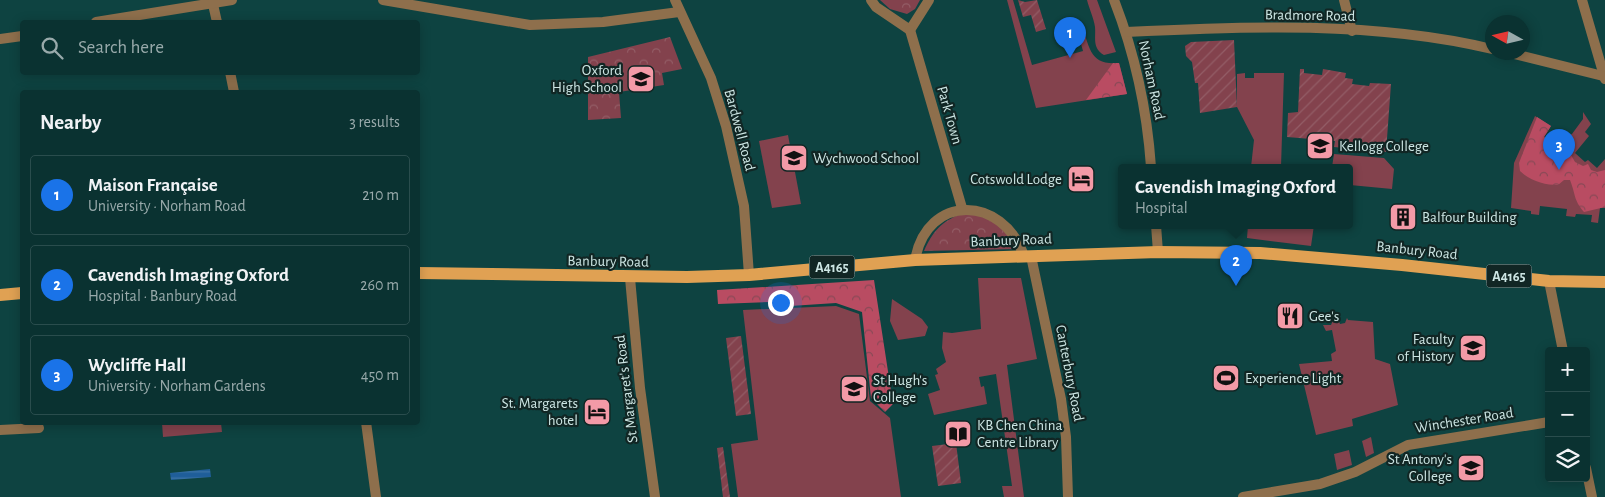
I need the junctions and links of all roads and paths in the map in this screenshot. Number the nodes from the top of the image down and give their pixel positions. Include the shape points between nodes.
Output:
1 (232, 0) edge
2 (383, 0) edge
3 (675, 0) edge
4 (871, 0) edge
5 (929, 0) edge
6 (1114, 0) edge
7 (1344, 0) edge
8 (1582, 0) edge
9 (212, 1) edge
10 (679, 12) junction
11 (107, 20) edge
12 (217, 20) edge
13 (910, 30) junction
14 (1352, 31) junction
15 (1126, 32) junction
16 (20, 36) edge
17 (0, 39) edge
18 (1485, 47) edge
19 (1530, 58) edge
20 (231, 75) edge
21 (1604, 78) edge
22 (234, 90) edge
23 (1151, 164) edge
24 (962, 208) junction
25 (1156, 229) edge
26 (1158, 252) junction
27 (1028, 256) junction
28 (915, 260) junction
29 (420, 273) edge
30 (749, 275) junction
31 (630, 278) junction
32 (1549, 281) junction
33 (1605, 282) edge
34 (20, 293) edge
35 (0, 295) edge
36 (1562, 347) edge
37 (1545, 423) edge
38 (366, 425) edge
39 (39, 428) dead end
40 (0, 430) edge
41 (1589, 482) edge
42 (376, 497) edge
43 (655, 497) edge
44 (1068, 497) edge
45 (1244, 497) edge
46 (1592, 497) edge

1 - 9 street
2 - 10 street via 530,25 603,22
3 - 10 street, Bardwell Road
4 - 13 street
5 - 13 street
6 - 15 street, Norham Road
7 - 14 street
8 - 21 street
9 - 11 street
9 - 12 street
10 - 30 street, Bardwell Road via 711,78 726,126 744,206
13 - 24 street, Park Town
14 - 15 street, Bradmore Road
14 - 18 street, Bradmore Road via 1453,39
15 - 23 street, Norham Road via 1143,99
16 - 17 street
19 - 21 street
20 - 22 street
24 - 27 street via 977,209 1004,223
24 - 28 street via 943,216 929,229 917,247
25 - 26 street
26 - 27 main road, Banbury Road / A4165
26 - 32 main road, Banbury Road / A4165 via 1260,253
27 - 28 main road, Banbury Road / A4165
27 - 44 street, Canterbury Road via 1061,399
28 - 30 main road, Banbury Road / A4165
29 - 31 main road, Banbury Road / A4165
30 - 31 main road, Banbury Road / A4165
31 - 43 street, St Margaret's Road via 640,388
32 - 33 main road, Banbury Road / A4165
32 - 36 street
34 - 35 main road
37 - 45 street, Winchester Road via 1408,445 1355,472 1320,484
38 - 42 street
39 - 40 street
41 - 46 street

